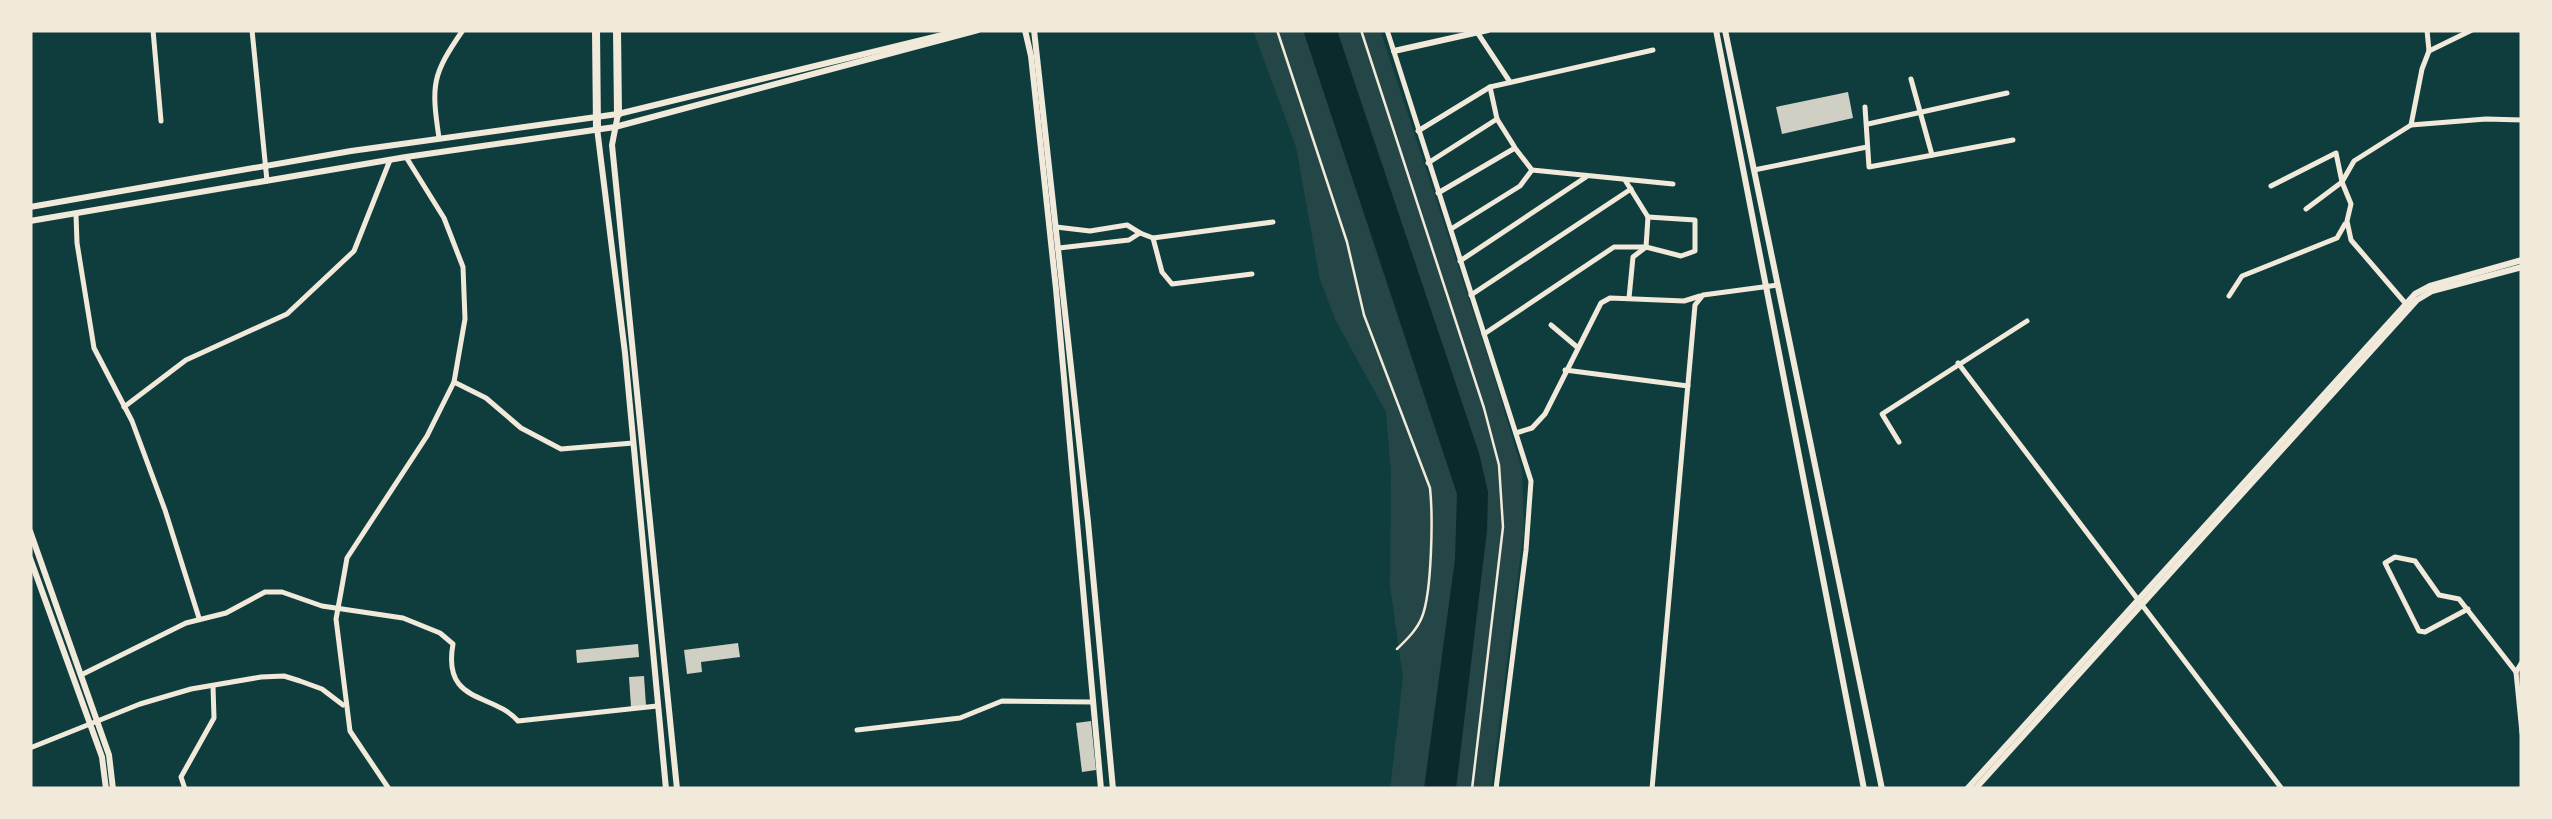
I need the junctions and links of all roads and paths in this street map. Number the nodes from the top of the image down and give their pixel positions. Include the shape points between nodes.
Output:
1 (152, 30) edge
2 (252, 30) edge
3 (463, 30) edge
4 (596, 30) edge
5 (616, 30) edge
6 (963, 30) edge
7 (978, 30) edge
8 (1024, 30) edge
9 (1034, 30) edge
10 (1277, 30) edge
11 (1361, 30) edge
12 (1387, 30) edge
13 (1488, 30) edge
14 (1716, 30) edge
15 (1725, 30) edge
16 (2427, 30) edge
17 (2472, 30) edge
18 (1478, 32) junction
19 (1652, 50) dead end
20 (2430, 50) junction
21 (1394, 52) junction
22 (1912, 79) dead end
23 (1510, 82) junction
24 (1490, 86) junction
25 (2007, 93) dead end
26 (1865, 108) dead end
27 (1920, 112) junction
28 (618, 114) junction
29 (596, 115) junction
30 (1498, 119) junction
31 (2522, 120) edge
32 (161, 121) dead end
33 (1868, 124) junction
34 (2411, 125) junction
35 (615, 127) junction
36 (598, 128) junction
37 (1418, 131) junction
38 (439, 138) junction
39 (2014, 140) dead end
40 (1867, 147) junction
41 (1515, 148) junction
42 (1932, 155) junction
43 (406, 157) junction
44 (390, 160) junction
45 (1428, 163) junction
46 (266, 165) junction
47 (1532, 170) junction
48 (1754, 170) junction
49 (1588, 176) junction
50 (1624, 180) junction
51 (267, 182) junction
52 (2342, 182) junction
53 (1673, 184) dead end
54 (2271, 186) dead end
55 (1630, 190) junction
56 (1438, 193) junction
57 (30, 207) edge
58 (2306, 209) dead end
59 (76, 215) junction
60 (1648, 218) junction
61 (30, 221) edge
62 (2347, 221) junction
63 (1273, 222) dead end
64 (1056, 227) junction
65 (1450, 230) junction
66 (1140, 233) junction
67 (1153, 238) junction
68 (1646, 247) junction
69 (1058, 248) junction
70 (1460, 261) junction
71 (2522, 263) edge
72 (1252, 274) dead end
73 (1778, 286) junction
74 (1768, 287) junction
75 (1471, 295) junction
76 (1702, 295) junction
77 (2229, 296) dead end
78 (1629, 298) junction
79 (2406, 304) junction
80 (2028, 321) dead end
81 (1551, 325) dead end
82 (1484, 334) junction
83 (1578, 348) junction
84 (1958, 364) junction
85 (1565, 370) junction
86 (454, 382) junction
87 (1688, 386) junction
88 (124, 406) junction
89 (1516, 434) junction
90 (1899, 442) dead end
91 (633, 443) junction
92 (30, 532) edge
93 (30, 558) edge
94 (2139, 603) junction
95 (338, 608) junction
96 (2468, 609) junction
97 (200, 618) junction
98 (1397, 649) dead end
99 (2522, 662) edge
100 (2516, 672) junction
101 (81, 674) junction
102 (213, 686) junction
103 (1093, 702) junction
104 (345, 706) junction
105 (658, 706) junction
106 (94, 722) junction
107 (857, 730) dead end
108 (2522, 733) edge
109 (30, 748) edge
110 (109, 789) edge
111 (185, 789) edge
112 (389, 789) edge
113 (666, 789) edge
114 (677, 789) edge
115 (1101, 789) edge
116 (1113, 789) edge
117 (1472, 789) edge
118 (1496, 789) edge
119 (1652, 789) edge
120 (1864, 789) edge
121 (1882, 789) edge
122 (1967, 789) edge
123 (1975, 789) edge
124 (2282, 789) edge

1 - 32 street
2 - 46 street
3 - 38 street via 439,64
4 - 29 main road
5 - 28 main road
6 - 28 main road
7 - 35 main road
8 - 103 main road via 1056,289
9 - 64 main road
10 - 98 path via 1347,242 1364,315 1430,488 1422,617
11 - 117 path via 1499,465 1502,527
12 - 21 street
13 - 18 main road
14 - 74 main road
15 - 48 main road
16 - 20 street
17 - 20 street
18 - 21 main road
18 - 23 street
19 - 23 street
20 - 34 street
21 - 37 street
22 - 27 street
23 - 24 street
24 - 30 street
24 - 37 street
25 - 27 street
26 - 33 street
27 - 33 street
27 - 42 street
28 - 29 main road
28 - 35 main road
29 - 36 main road
29 - 38 main road
30 - 41 street
30 - 45 street
31 - 34 street
33 - 40 street
34 - 52 street via 2354,161
35 - 36 main road
35 - 114 main road
36 - 43 main road
36 - 91 main road
37 - 45 street
38 - 46 main road
39 - 42 street
40 - 42 street via 1869,167
40 - 48 street
41 - 47 street
41 - 56 street
43 - 44 main road
43 - 86 street via 444,218 462,268 465,319
44 - 51 main road
44 - 88 street via 354,250 287,314 186,360
45 - 56 street
46 - 51 street
46 - 57 main road
47 - 49 street
47 - 65 street via 1520,186
48 - 73 main road
49 - 50 street
49 - 70 street
50 - 53 street
50 - 55 street
51 - 59 main road
52 - 54 street via 2336,153
52 - 58 street
52 - 62 street via 2351,204
55 - 60 street
55 - 75 street
56 - 65 street
59 - 61 main road
59 - 88 street via 90,334
60 - 68 street
60 - 68 street via 1695,220 1694,250 1680,256
62 - 77 street via 2337,238 2242,276
62 - 79 street via 2350,240
63 - 67 street
64 - 66 street via 1127,225
64 - 69 main road
65 - 70 street
66 - 67 street
66 - 69 street
67 - 72 street via 1172,284
68 - 78 street via 1633,257
68 - 82 street via 1614,247
69 - 116 main road
70 - 75 street
71 - 79 main road via 2430,286
71 - 94 main road via 2417,300
73 - 74 street
73 - 121 main road
74 - 76 street
74 - 120 main road
75 - 82 street
76 - 78 street via 1684,301
76 - 87 street via 1695,305
78 - 83 street via 1601,304
79 - 94 main road
80 - 84 street
81 - 83 street
82 - 89 street
83 - 85 street
84 - 90 street via 1882,414
84 - 94 street
85 - 87 street
85 - 89 street via 1545,414
86 - 91 street via 562,449
86 - 95 street via 347,558
87 - 119 street
88 - 97 street
89 - 118 street via 1530,480
91 - 105 main road
92 - 101 main road
93 - 106 main road
94 - 122 main road
94 - 123 main road
94 - 124 street
95 - 97 street via 264,592
95 - 104 street
95 - 105 street via 403,618 440,633 453,644 460,685 518,721
96 - 96 street via 2460,598 2438,595 2415,561 2395,557 2385,563 2419,632
96 - 100 street
97 - 101 street
99 - 100 street
100 - 108 street
101 - 106 main road
102 - 104 street via 284,676
102 - 106 street
102 - 111 street via 214,718 181,777
103 - 107 street via 1002,701 960,718
103 - 115 main road
104 - 112 street via 350,731
105 - 113 main road
106 - 109 street
106 - 110 main road

